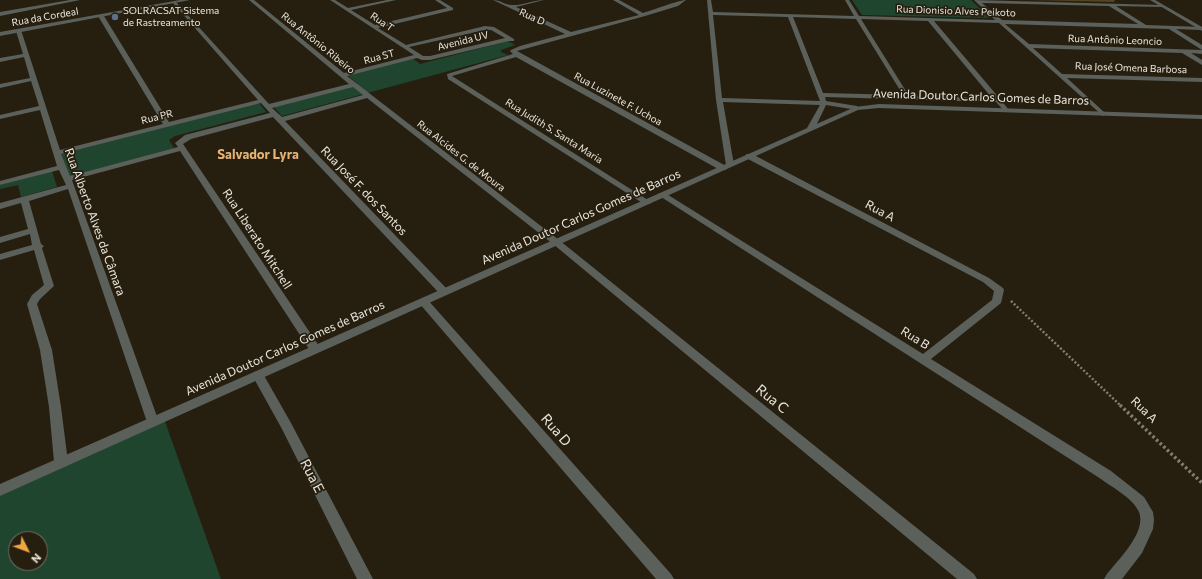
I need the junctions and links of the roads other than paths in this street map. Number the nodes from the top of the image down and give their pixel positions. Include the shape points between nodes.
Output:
1 (78, 0) edge
2 (188, 0) edge
3 (251, 0) edge
4 (332, 0) edge
5 (394, 0) edge
6 (437, 0) edge
7 (495, 0) edge
8 (542, 0) edge
9 (615, 0) edge
10 (666, 0) edge
11 (684, 0) edge
12 (709, 0) edge
13 (847, 0) edge
14 (976, 0) edge
15 (1152, 0) edge
16 (62, 1) edge
17 (175, 2) junction
18 (1109, 4) junction
19 (676, 5) junction
20 (1162, 6) junction
21 (511, 7) junction
22 (346, 10) junction
23 (710, 13) junction
24 (0, 14) edge
25 (642, 15) junction
26 (101, 16) junction
27 (790, 16) junction
28 (859, 17) junction
29 (930, 20) junction
30 (1000, 22) junction
31 (1144, 26) junction
32 (374, 27) junction
33 (1170, 27) junction
34 (1201, 28) edge
35 (19, 31) junction
36 (0, 34) edge
37 (570, 34) junction
38 (509, 39) junction
39 (1028, 46) junction
40 (404, 47) junction
41 (522, 47) junction
42 (1202, 48) edge
43 (1183, 51) junction
44 (1202, 52) edge
45 (27, 55) junction
46 (517, 55) junction
47 (420, 57) junction
48 (0, 60) edge
49 (1202, 63) edge
50 (344, 75) junction
51 (1060, 76) junction
52 (34, 79) junction
53 (1202, 80) edge
54 (355, 84) junction
55 (0, 86) edge
56 (822, 95) junction
57 (368, 96) junction
58 (907, 97) junction
59 (719, 100) junction
60 (998, 100) junction
61 (824, 103) junction
62 (265, 104) junction
63 (43, 107) junction
64 (857, 108) junction
65 (1006, 110) junction
66 (1103, 114) junction
67 (0, 117) edge
68 (277, 117) junction
69 (1202, 117) edge
70 (168, 125) junction
71 (811, 128) junction
72 (181, 145) junction
73 (57, 153) junction
74 (749, 156) junction
75 (727, 166) junction
76 (61, 167) junction
77 (69, 182) junction
78 (0, 183) edge
79 (662, 195) junction
80 (24, 199) junction
81 (647, 202) junction
82 (0, 206) edge
83 (34, 230) junction
84 (0, 240) edge
85 (556, 242) junction
86 (39, 246) junction
87 (0, 257) edge
88 (444, 292) junction
89 (423, 301) junction
90 (315, 349) junction
91 (924, 359) junction
92 (258, 375) junction
93 (153, 422) junction
94 (61, 462) junction
95 (0, 490) edge
96 (365, 579) edge
97 (666, 579) edge
98 (969, 579) edge
99 (1112, 579) edge

1 - 16 street
2 - 17 street, Rua da Cordeal
3 - 50 street, Rua Antônio Ribeiro
4 - 22 street, Rua T
5 - 22 street
6 - 32 street via 451,9
7 - 21 street, Rua D
8 - 21 street
9 - 25 street
10 - 19 street
11 - 19 street
12 - 23 street
13 - 28 street
14 - 18 street
14 - 30 street
15 - 20 street
16 - 24 street
17 - 26 street, Rua da Cordeal
17 - 62 street, Rua José F. dos Santos
18 - 20 street
18 - 31 street
19 - 25 street
20 - 34 street
21 - 37 street, Rua D
22 - 32 street, Rua T
23 - 27 street, Rua Dionisio Alves Peikoto
23 - 59 street
25 - 37 street
26 - 35 street, Rua da Cordeal
26 - 70 street
27 - 28 street, Rua Dionisio Alves Peikoto
27 - 56 street
28 - 29 street, Rua Dionisio Alves Peikoto
28 - 58 street
29 - 30 street, Rua Dionisio Alves Peikoto
29 - 60 street
30 - 31 street, Rua Dionisio Alves Peikoto
30 - 39 street
31 - 33 street, Rua Dionisio Alves Peikoto
32 - 40 street, Rua T
33 - 34 street, Rua Dionisio Alves Peikoto
33 - 42 street
35 - 36 street, Rua da Cordeal
35 - 45 street, Rua Alberto Alves da Câmara
37 - 41 street
38 - 40 street via 492,28 485,28
38 - 41 street
38 - 47 street, Avenida UV via 430,58
39 - 43 street, Rua Antônio Leoncio
39 - 51 street
40 - 47 street, Rua T
41 - 46 street via 513,51
43 - 44 street, Rua Antônio Leoncio
43 - 49 street
45 - 48 street
45 - 52 street, Rua Alberto Alves da Câmara
46 - 75 street, Rua Luzinete F. Uchoa
46 - 81 street, Rua Judith S. Santa Maria via 449,75
47 - 50 street, Rua ST
50 - 54 street, Rua Antônio Ribeiro
51 - 53 street, Rua José Omena Barbosa
51 - 66 street
52 - 55 street
52 - 63 street, Rua Alberto Alves da Câmara
54 - 57 street, Rua Alcides G. de Moura
54 - 62 street, Rua PR
56 - 58 street
56 - 61 street
57 - 68 street
57 - 85 street, Rua Alcides G. de Moura
58 - 60 street
59 - 61 street
59 - 75 street
60 - 65 street
61 - 64 street
61 - 71 street
62 - 68 street, Rua José F. dos Santos
62 - 70 street, Rua PR
63 - 67 street
63 - 73 street, Rua Alberto Alves da Câmara
64 - 65 street, Avenida Doutor Carlos Gomes de Barros via 879,106
64 - 71 street, Avenida Doutor Carlos Gomes de Barros
65 - 66 street, Avenida Doutor Carlos Gomes de Barros
66 - 69 street, Avenida Doutor Carlos Gomes de Barros
68 - 72 street via 188,137
68 - 88 street, Rua José F. dos Santos
70 - 73 street, Rua PR
71 - 74 street, Avenida Doutor Carlos Gomes de Barros
72 - 77 street
72 - 90 street, Rua Liberato Mitchell
73 - 76 street, Rua Alberto Alves da Câmara
74 - 75 street, Avenida Doutor Carlos Gomes de Barros
74 - 91 street, Rua A via 986,280 999,290 997,301
75 - 79 street, Avenida Doutor Carlos Gomes de Barros
76 - 77 street, Rua Alberto Alves da Câmara
76 - 78 street
77 - 80 street
77 - 93 street, Rua Alberto Alves da Câmara
79 - 81 street, Avenida Doutor Carlos Gomes de Barros
79 - 91 street, Rua B
80 - 82 street
80 - 83 street
81 - 85 street, Avenida Doutor Carlos Gomes de Barros
83 - 84 street
83 - 86 street
85 - 88 street, Avenida Doutor Carlos Gomes de Barros
85 - 98 street, Rua C
86 - 87 street
86 - 94 street via 42,268 49,286 32,304 46,350 56,407
88 - 89 street, Avenida Doutor Carlos Gomes de Barros
89 - 90 street, Avenida Doutor Carlos Gomes de Barros
89 - 97 street, Rua D
90 - 92 street, Avenida Doutor Carlos Gomes de Barros
91 - 99 street, Rua B via 1132,494 1146,512 1147,524 1140,542
92 - 93 street, Avenida Doutor Carlos Gomes de Barros
92 - 96 street, Rua E
93 - 94 street, Avenida Doutor Carlos Gomes de Barros
94 - 95 street, Avenida Doutor Carlos Gomes de Barros

